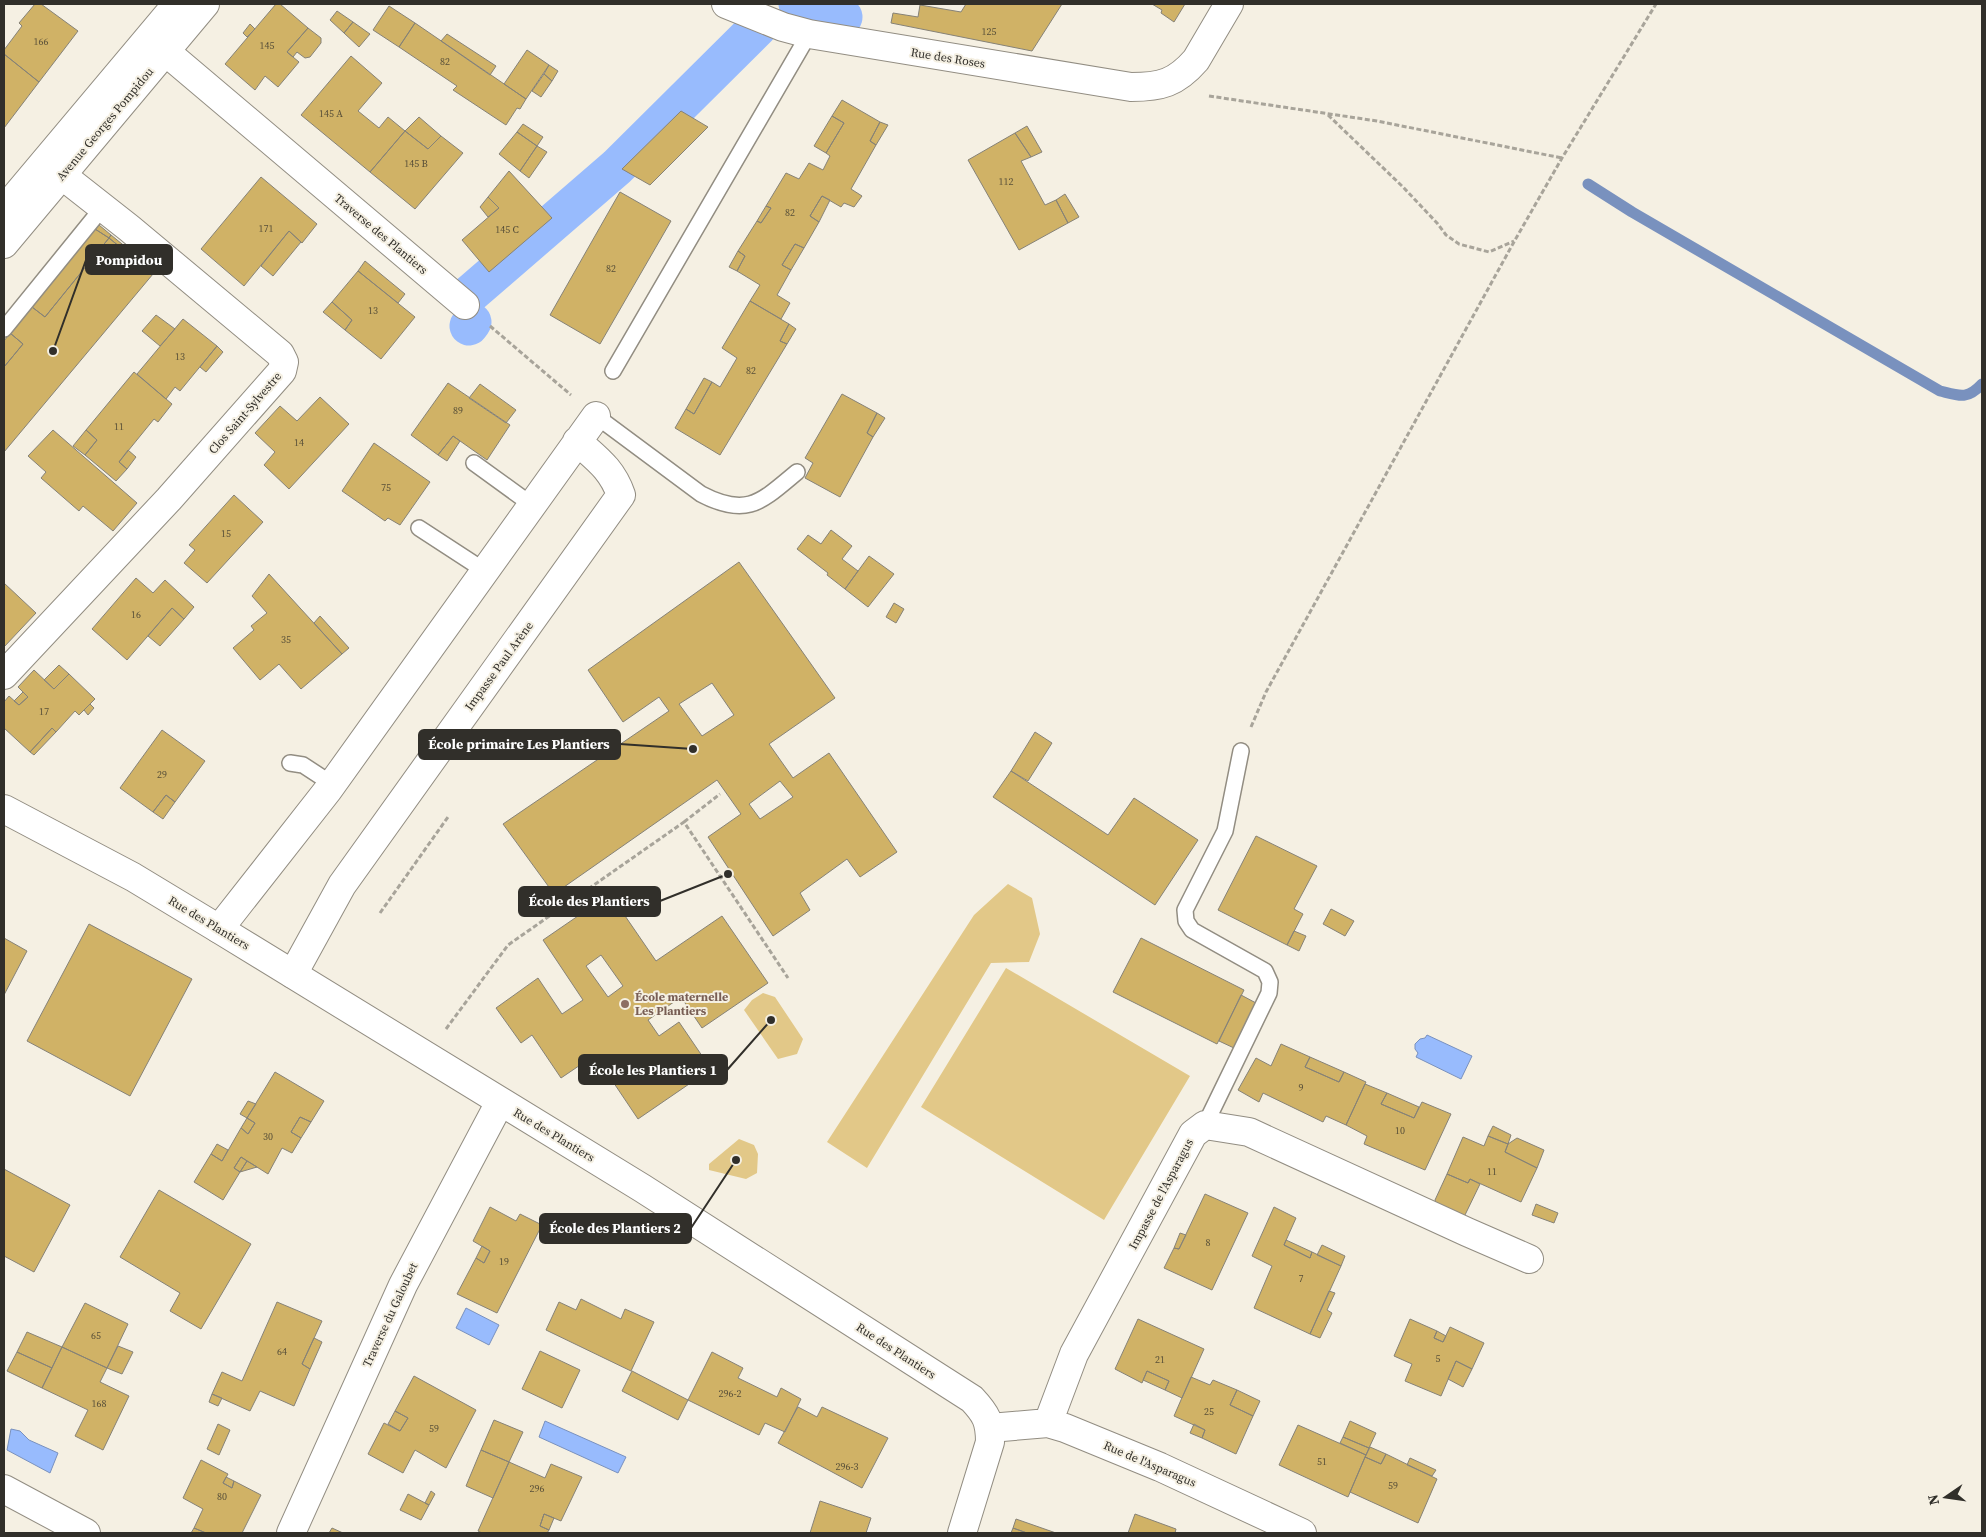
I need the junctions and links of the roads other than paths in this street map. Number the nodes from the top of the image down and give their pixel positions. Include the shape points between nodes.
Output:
1 (726, 4) edge
2 (1229, 4) edge
3 (185, 7) edge
4 (808, 34) junction
5 (166, 52) junction
6 (53, 168) junction
7 (8, 197) edge
8 (103, 207) junction
9 (4, 244) edge
10 (465, 305) road end
11 (4, 329) edge
12 (613, 371) dead end
13 (596, 416) joint
14 (577, 442) junction
15 (474, 463) dead end
16 (796, 472) dead end
17 (532, 505) junction
18 (419, 528) dead end
19 (485, 571) junction
20 (4, 675) edge
21 (1241, 750) road end
22 (290, 763) dead end
23 (330, 787) junction
24 (4, 809) edge
25 (219, 928) junction
26 (293, 974) junction
27 (500, 1102) junction
28 (1205, 1125) junction
29 (1529, 1259) dead end
30 (1048, 1422) junction
31 (990, 1428) junction
32 (4, 1489) edge
33 (86, 1533) edge
34 (291, 1533) edge
35 (962, 1533) edge
36 (1302, 1533) edge

1 - 4 street, Rue des Roses
2 - 4 street, Rue des Roses via 1196,60 1164,84 1131,87
3 - 5 street, Avenue Georges Pompidou
3 - 6 street, Avenue Georges Pompidou
4 - 12 lane
5 - 6 street, Avenue Georges Pompidou
5 - 10 street, Traverse des Plantiers
6 - 7 street, Avenue Georges Pompidou
6 - 8 street, Clos Saint-Sylvestre
6 - 9 street, Avenue Georges Pompidou
8 - 11 lane
8 - 20 street, Clos Saint-Sylvestre via 280,354 284,362 282,371 169,499
13 - 14 street
13 - 16 lane via 719,504 741,506 758,503
14 - 17 street
14 - 26 street, Impasse Paul Arène via 605,466 616,480 621,495 342,885
15 - 17 lane
17 - 19 street
18 - 19 lane
19 - 23 street
21 - 28 lane via 1225,831 1185,910 1186,921 1192,930 1265,971 1270,982 1269,993
22 - 23 lane via 303,765
23 - 25 street
24 - 25 street, Rue des Plantiers via 133,877
25 - 26 street, Rue des Plantiers
26 - 27 street, Rue des Plantiers
27 - 31 street, Rue des Plantiers via 972,1399 984,1411
27 - 34 street, Traverse du Galoubet via 402,1285
28 - 29 street via 1249,1132
28 - 30 street, Impasse de l'Asparagus via 1193,1134 1074,1354
30 - 31 street, Rue de l'Asparagus
30 - 36 street, Rue de l'Asparagus via 1160,1467
31 - 35 street via 990,1442
32 - 33 street

